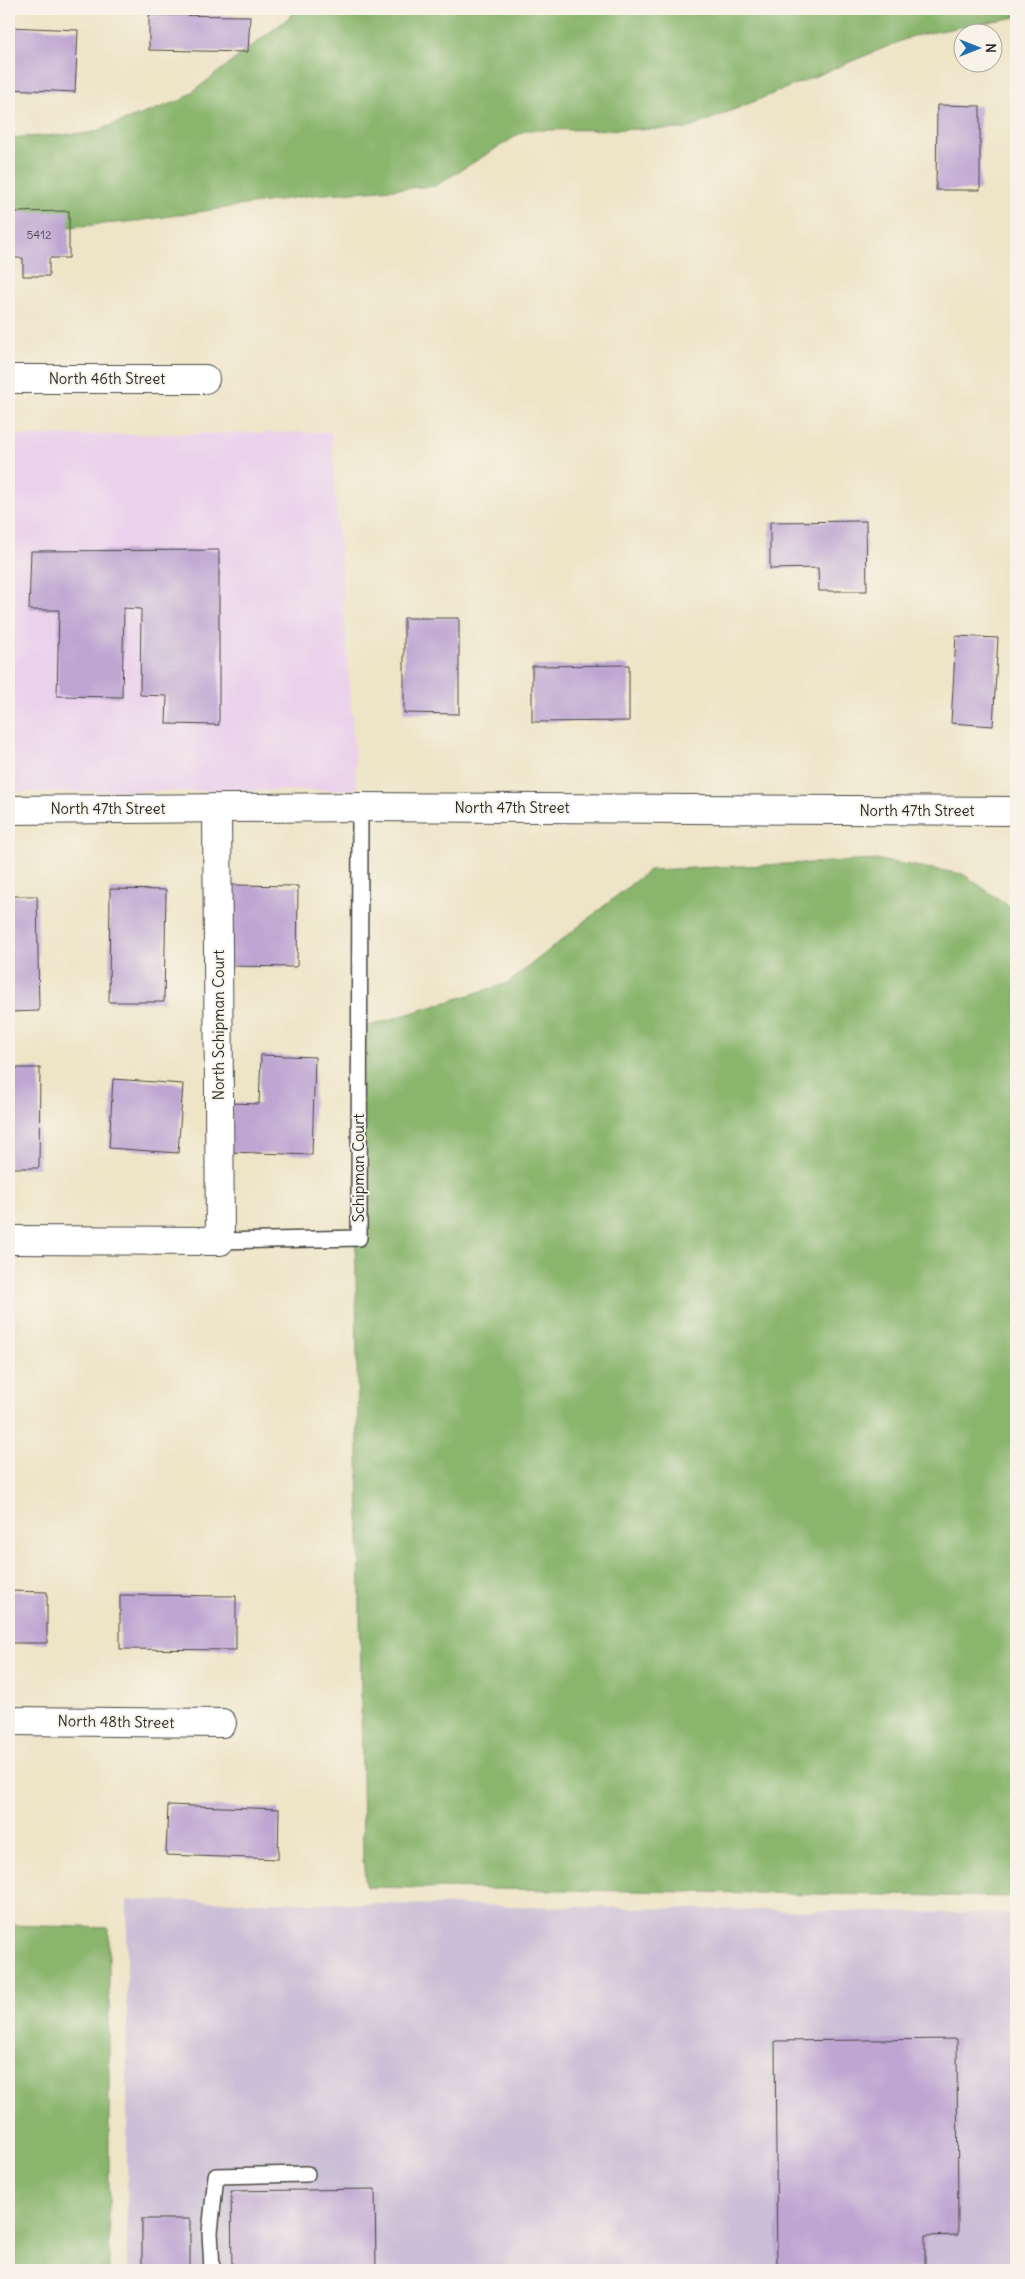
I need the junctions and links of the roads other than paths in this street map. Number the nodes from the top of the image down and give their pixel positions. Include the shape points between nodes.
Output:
1 (9, 379) edge
2 (205, 379) dead end
3 (360, 807) junction
4 (217, 809) junction
5 (9, 810) edge
6 (1016, 811) edge
7 (9, 1240) edge
8 (220, 1241) junction
9 (9, 1721) edge
10 (222, 1723) dead end
11 (308, 2174) dead end
12 (212, 2270) edge

1 - 2 street, North 46th Street
3 - 4 street, North 47th Street
3 - 6 street, North 47th Street
3 - 8 lane, Schipman Court via 359,1238
4 - 5 street, North 47th Street
4 - 8 street, North Schipman Court
7 - 8 street, Schipman Court
9 - 10 street, North 48th Street
11 - 12 lane via 216,2176 210,2232

